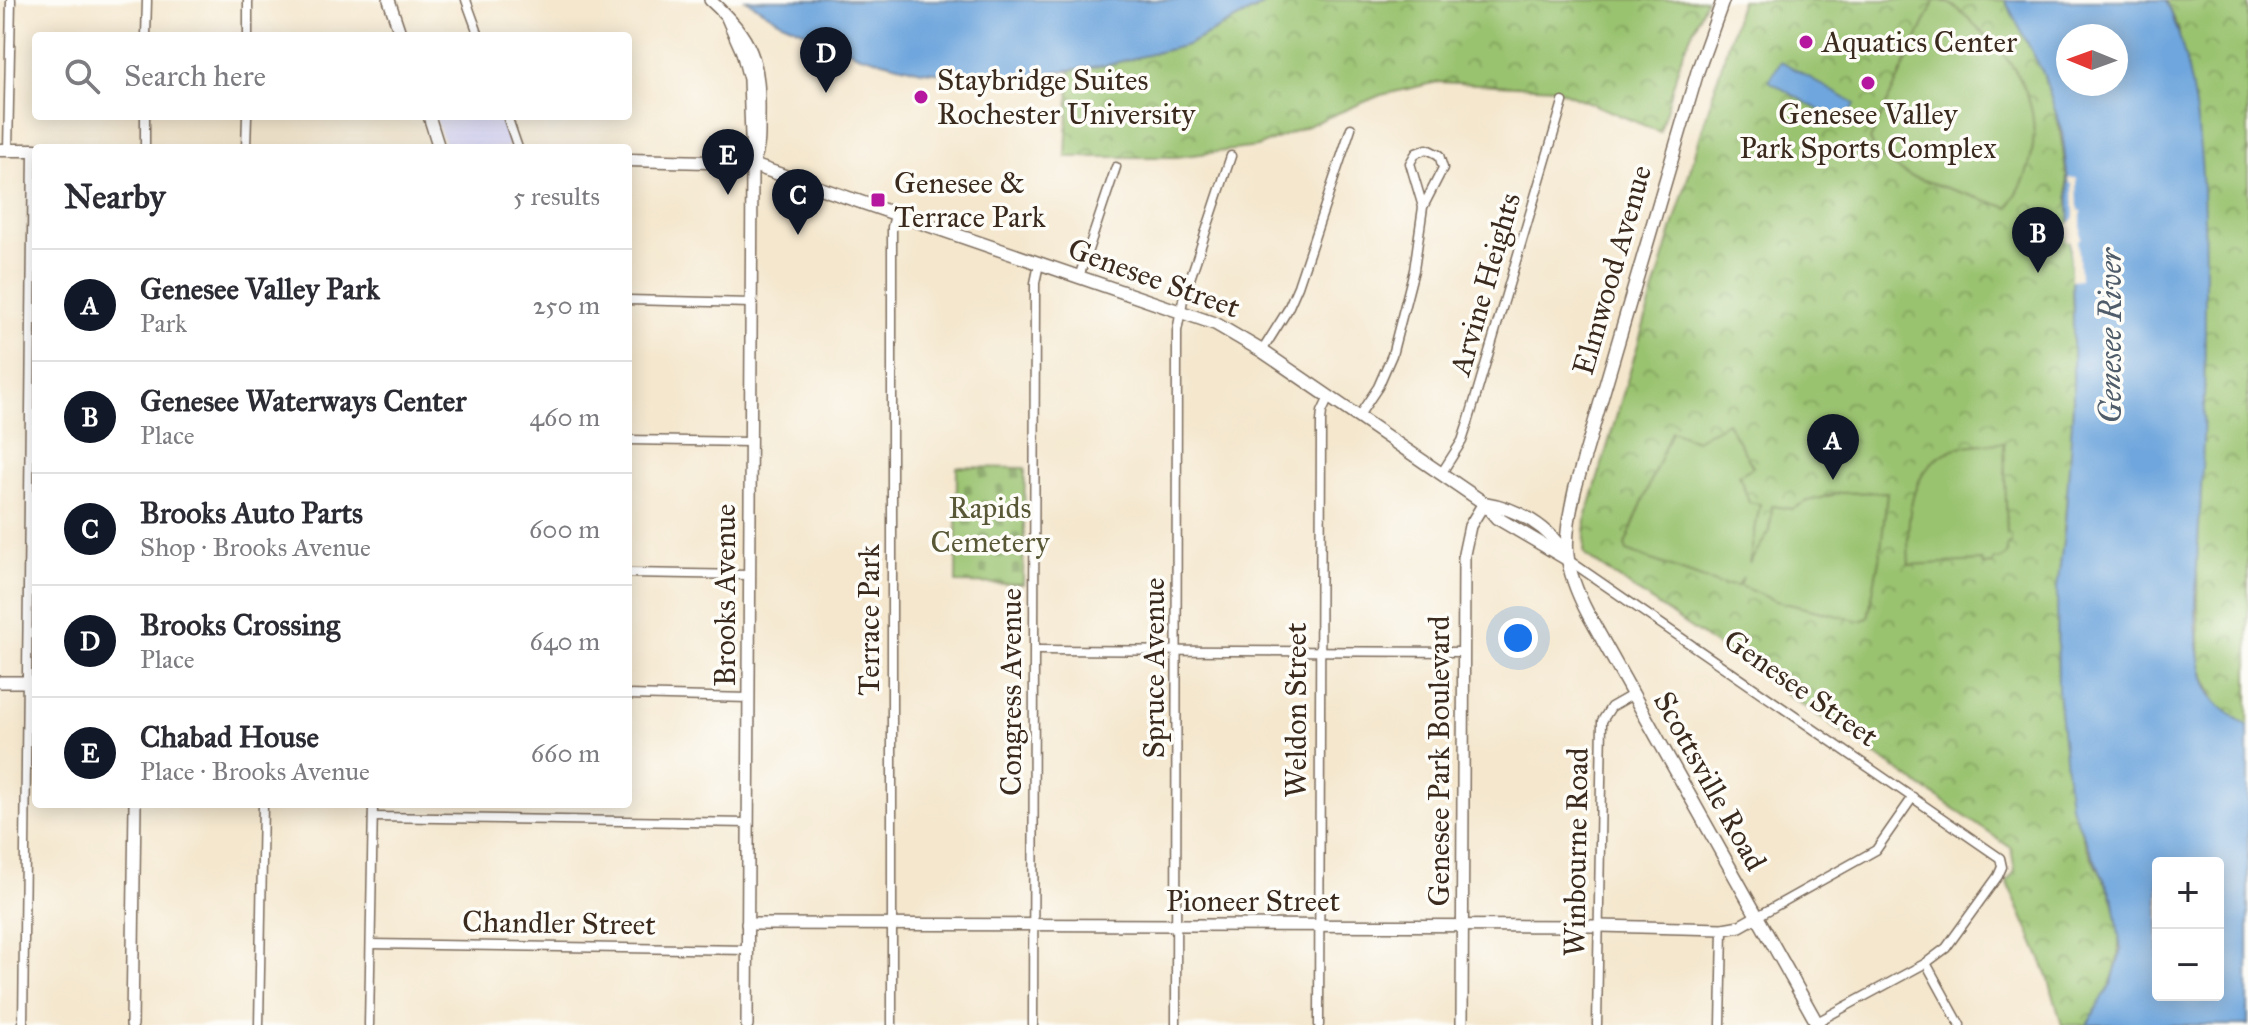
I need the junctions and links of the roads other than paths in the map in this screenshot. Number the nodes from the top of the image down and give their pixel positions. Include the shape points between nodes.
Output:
1 (11, 0) edge
2 (147, 0) edge
3 (248, 0) edge
4 (389, 0) edge
5 (466, 0) edge
6 (710, 0) edge
7 (1723, 0) edge
8 (146, 32) edge
9 (248, 32) edge
10 (400, 32) edge
11 (478, 32) edge
12 (1563, 102) dead end
13 (145, 120) edge
14 (247, 120) edge
15 (430, 120) edge
16 (508, 120) edge
17 (1351, 128) dead end
18 (145, 144) edge
19 (246, 144) edge
20 (438, 144) edge
21 (517, 144) edge
22 (4, 150) edge
23 (32, 150) edge
24 (1231, 156) dead end
25 (632, 160) edge
26 (752, 165) junction
27 (1116, 167) dead end
28 (1423, 207) junction
29 (895, 215) junction
30 (1039, 264) junction
31 (1079, 277) junction
32 (632, 300) edge
33 (751, 303) junction
34 (1180, 311) junction
35 (1262, 351) junction
36 (1329, 397) junction
37 (1358, 417) junction
38 (632, 440) edge
39 (750, 442) junction
40 (1441, 474) junction
41 (1484, 503) junction
42 (32, 505) edge
43 (1567, 559) junction
44 (632, 573) edge
45 (749, 575) junction
46 (1036, 650) junction
47 (1321, 651) junction
48 (1178, 652) junction
49 (1464, 652) junction
50 (0, 682) edge
51 (31, 682) edge
52 (632, 695) edge
53 (1632, 695) junction
54 (749, 698) junction
55 (1913, 797) junction
56 (135, 808) edge
57 (263, 808) edge
58 (373, 808) edge
59 (373, 817) junction
60 (748, 823) junction
61 (1756, 917) junction
62 (893, 923) junction
63 (747, 924) junction
64 (1034, 925) junction
65 (1177, 925) junction
66 (1319, 925) junction
67 (1463, 926) junction
68 (1599, 926) junction
69 (1723, 929) junction
70 (371, 944) junction
71 (747, 950) junction
72 (1926, 963) junction
73 (1818, 1024) edge
74 (23, 1025) edge
75 (132, 1025) edge
76 (259, 1025) edge
77 (369, 1025) edge
78 (747, 1025) edge
79 (892, 1025) edge
80 (1033, 1025) edge
81 (1176, 1025) edge
82 (1319, 1025) edge
83 (1462, 1025) edge
84 (1597, 1025) edge
85 (1721, 1025) edge
86 (1960, 1025) edge

1 - 22 street
2 - 8 street
3 - 9 street
4 - 10 street
5 - 11 street
6 - 26 street, Brooks Avenue via 727,18 749,79
7 - 43 main road, Elmwood Avenue via 1575,489
12 - 40 street, Arvine Heights via 1468,423
13 - 18 street
14 - 19 street
15 - 20 street
16 - 21 street
17 - 35 street via 1298,286
22 - 23 main road
24 - 34 street, Spruce Avenue
25 - 26 main road, Genesee Street
26 - 29 main road, Genesee Street
26 - 33 street, Brooks Avenue
27 - 31 street
28 - 28 street via 1443,168 1439,155 1427,149 1410,163
28 - 37 street via 1396,343
29 - 30 main road, Genesee Street
29 - 62 street, Terrace Park
30 - 31 main road, Genesee Street
30 - 46 street, Congress Avenue
31 - 34 main road, Genesee Street
32 - 33 street
33 - 39 street, Brooks Avenue
34 - 35 main road, Genesee Street via 1224,328
34 - 48 street, Spruce Avenue
35 - 36 main road, Genesee Street
36 - 37 main road, Genesee Street
36 - 47 street, Weldon Street via 1321,422
37 - 40 main road, Genesee Street
38 - 39 street
39 - 45 street, Brooks Avenue
40 - 41 main road, Genesee Street
41 - 43 main road, Genesee Street via 1502,521
41 - 49 street, Genesee Park Boulevard via 1465,544
42 - 51 street
43 - 53 main road, Scottsville Road via 1582,603
43 - 55 street, Genesee Street
44 - 45 street
45 - 54 street, Brooks Avenue
46 - 48 street
46 - 64 street, Congress Avenue
47 - 48 street
47 - 49 street
47 - 66 street, Weldon Street
48 - 65 street, Spruce Avenue
49 - 67 street, Genesee Park Boulevard
50 - 51 street
51 - 74 street
52 - 54 street
53 - 61 main road, Scottsville Road
53 - 68 street, Winbourne Road via 1611,707 1602,721
54 - 60 street, Brooks Avenue
55 - 61 street via 1876,850
55 - 72 street, Genesee Street via 2002,864 1956,937
56 - 75 street
57 - 76 street
58 - 59 street
59 - 60 street
59 - 70 street
60 - 63 street, Brooks Avenue
61 - 69 street, Pioneer Street
61 - 73 main road, Scottsville Road
62 - 63 street, Pioneer Street
62 - 64 street, Pioneer Street
62 - 79 street, Terrace Park
63 - 71 street, Brooks Avenue
64 - 65 street, Pioneer Street
64 - 80 street, Congress Avenue
65 - 66 street, Pioneer Street
65 - 81 street, Spruce Avenue
66 - 67 street, Pioneer Street
66 - 82 street, Weldon Street
67 - 68 street, Pioneer Street
67 - 83 street, Genesee Park Boulevard
68 - 69 street, Pioneer Street
68 - 84 street, Winbourne Road
69 - 85 street
70 - 71 street, Chandler Street
70 - 77 street
71 - 78 street, Brooks Avenue
72 - 73 street
72 - 86 street

